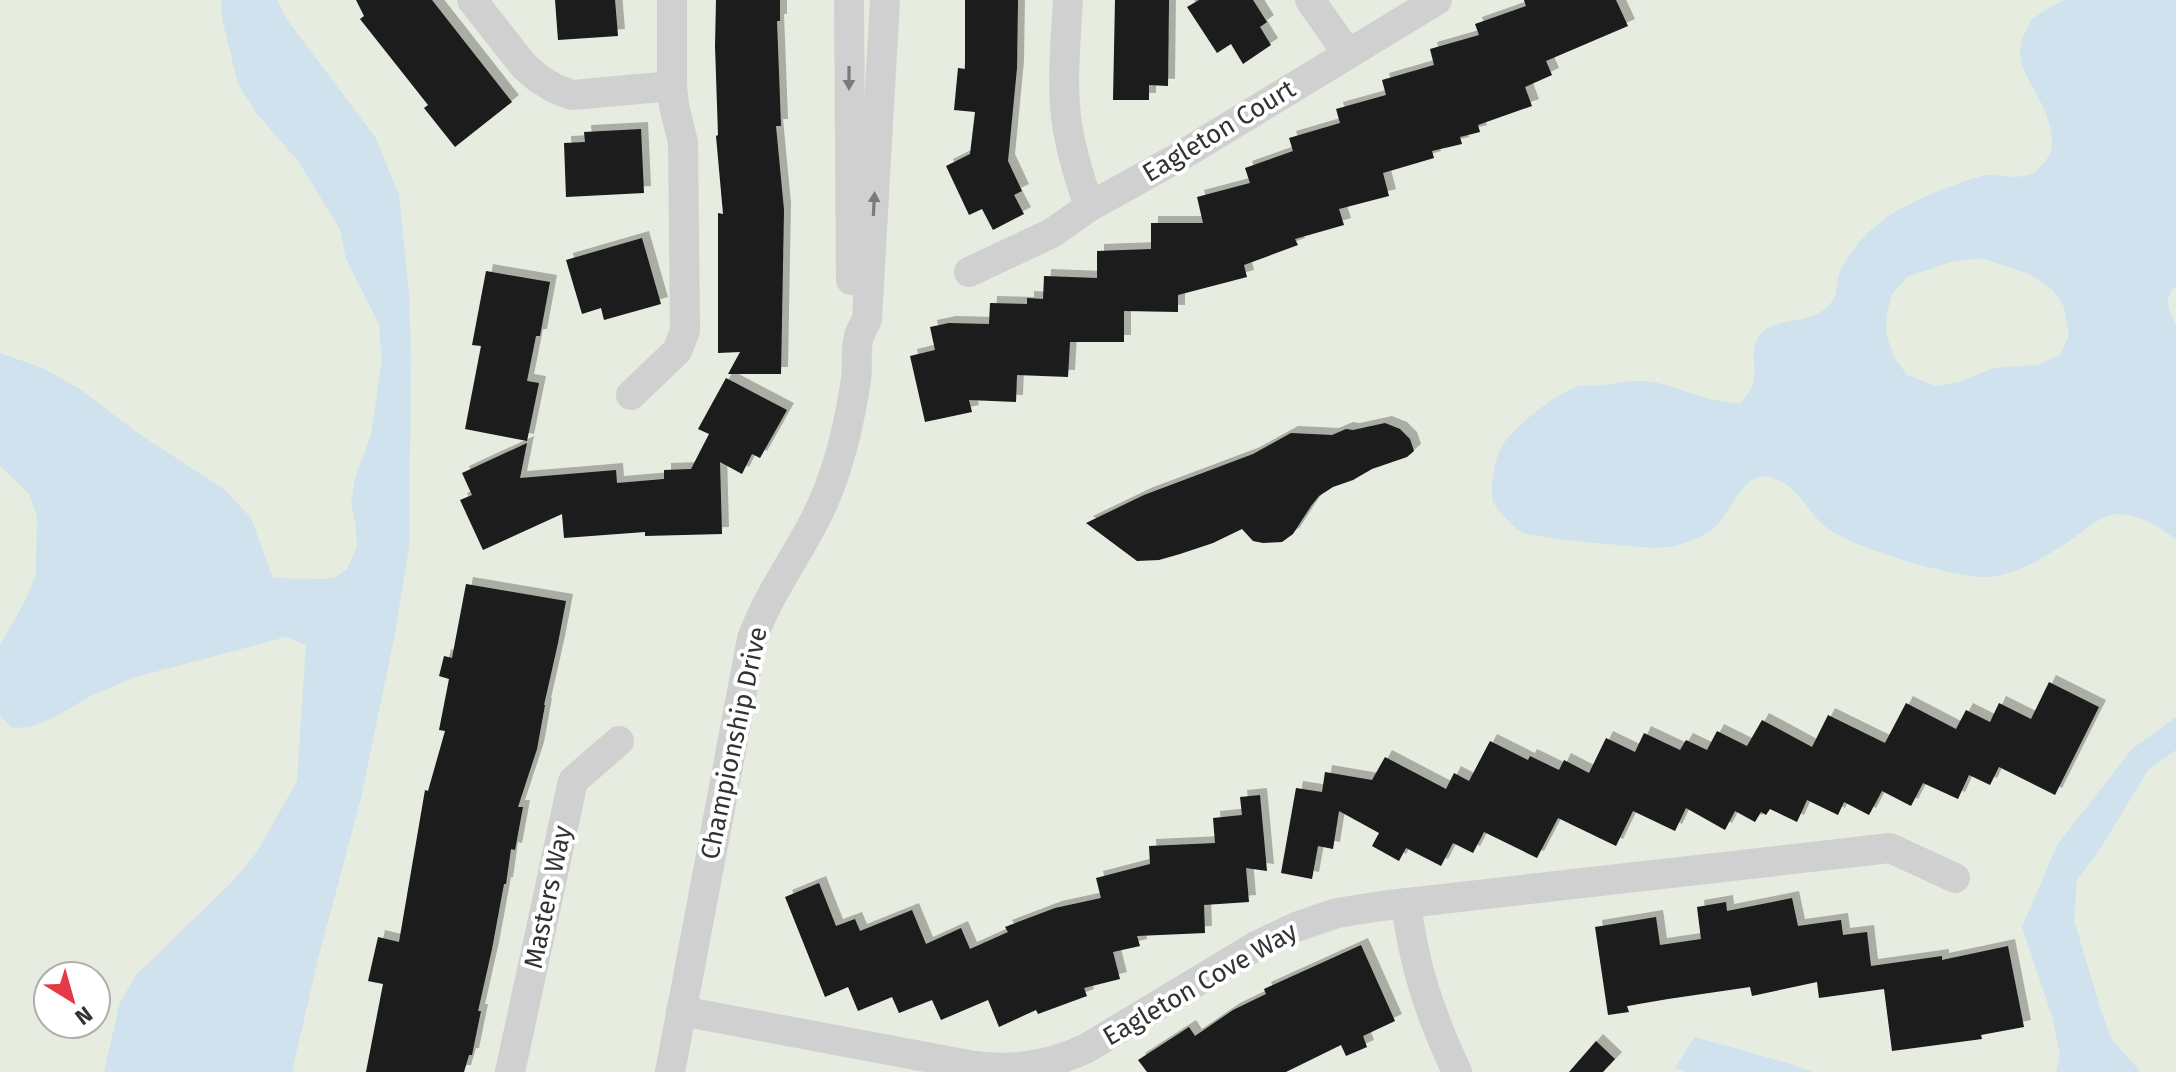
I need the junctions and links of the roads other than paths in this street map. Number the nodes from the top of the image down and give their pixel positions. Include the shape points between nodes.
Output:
1 (472, 0) edge
2 (672, 0) edge
3 (849, 0) edge
4 (885, 0) edge
5 (1068, 0) edge
6 (1310, 0) edge
7 (1437, 0) edge
8 (1398, 10) edge
9 (1348, 54) junction
10 (672, 86) junction
11 (1089, 207) junction
12 (969, 272) dead end
13 (859, 336) junction
14 (631, 395) dead end
15 (619, 741) dead end
16 (1955, 878) dead end
17 (1406, 903) junction
18 (681, 1011) junction
19 (510, 1072) edge
20 (670, 1072) edge
21 (1457, 1072) edge

1 - 10 street via 524,66 554,88 572,95
2 - 10 street
3 -> 13 street, Championship Drive via 851,322
13 -> 4 street, Championship Drive via 867,319
5 - 11 street via 1067,124
6 - 9 street
7 - 8 street, Eagleton Court
8 - 9 street, Eagleton Court
9 - 11 street, Eagleton Court
10 - 14 street via 683,142 685,331 677,351
11 - 12 street, Eagleton Court via 1052,233
13 - 18 street, Championship Drive via 849,426 832,481 752,639
15 - 19 street, Masters Way via 573,781
16 - 17 street, Eagleton Cove Way via 1890,848
17 - 18 street, Eagleton Cove Way via 1337,913 1296,927 1087,1048 1030,1067 974,1066
17 - 21 street via 1421,982
18 - 20 street, Championship Drive

